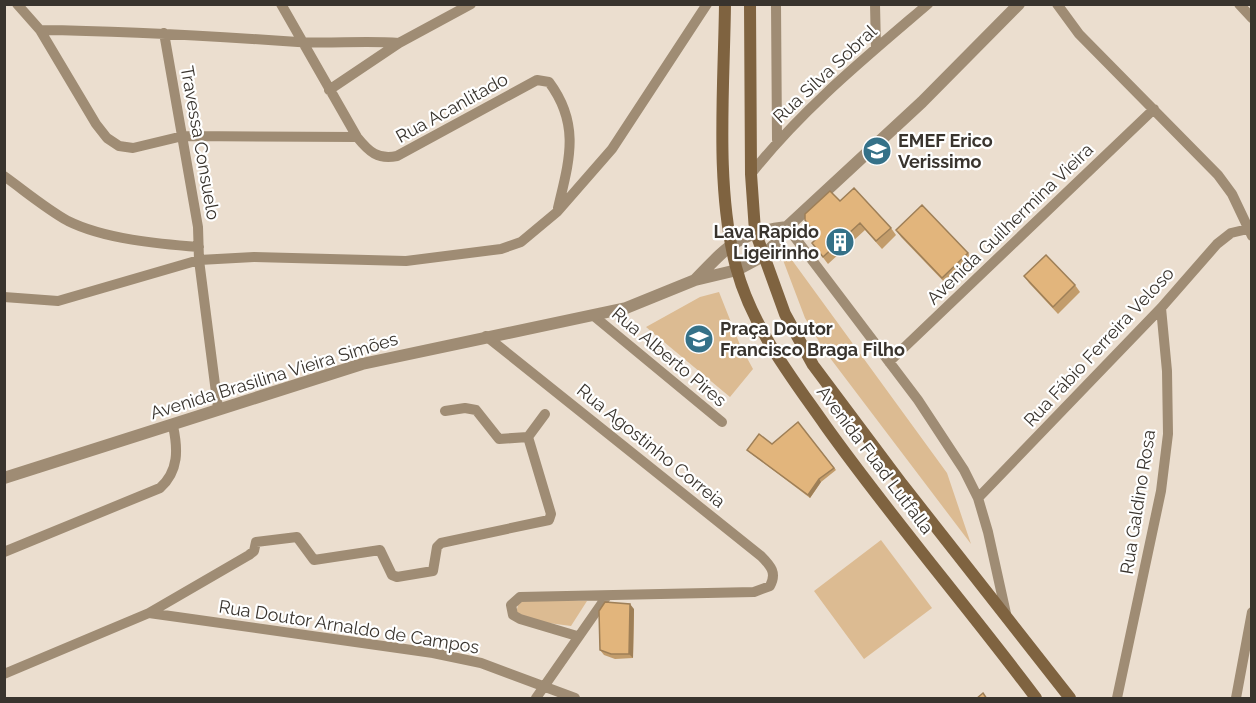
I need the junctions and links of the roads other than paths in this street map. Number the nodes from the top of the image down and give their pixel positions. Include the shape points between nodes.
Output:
1 (17, 4) edge
2 (281, 4) edge
3 (471, 4) edge
4 (707, 4) edge
5 (725, 4) edge
6 (750, 4) edge
7 (776, 4) edge
8 (875, 4) edge
9 (928, 4) edge
10 (1019, 4) edge
11 (1057, 4) edge
12 (1239, 4) edge
13 (4, 8) edge
14 (1251, 18) edge
15 (40, 30) junction
16 (164, 33) junction
17 (301, 42) junction
18 (399, 43) junction
19 (876, 48) junction
20 (329, 90) junction
21 (1154, 109) junction
22 (183, 136) junction
23 (357, 137) junction
24 (777, 140) junction
25 (751, 174) junction
26 (4, 176) edge
27 (557, 212) junction
28 (787, 227) junction
29 (755, 231) junction
30 (1251, 231) edge
31 (731, 244) junction
32 (199, 247) junction
33 (763, 256) junction
34 (199, 260) junction
35 (737, 270) junction
36 (694, 280) junction
37 (4, 297) edge
38 (1161, 308) junction
39 (595, 317) junction
40 (486, 336) junction
41 (889, 362) junction
42 (218, 408) junction
43 (445, 411) dead end
44 (545, 414) dead end
45 (722, 422) dead end
46 (173, 426) junction
47 (528, 437) junction
48 (4, 478) edge
49 (978, 498) junction
50 (4, 552) edge
51 (606, 596) junction
52 (1251, 612) edge
53 (149, 613) junction
54 (1007, 618) junction
55 (577, 636) junction
56 (4, 674) edge
57 (543, 688) junction
58 (536, 699) edge
59 (575, 699) edge
60 (1036, 699) edge
61 (1070, 699) edge
62 (1117, 699) edge
63 (1236, 699) edge

1 - 13 street
1 - 15 street
2 - 17 street, Rua Acanlitado
3 - 18 street
4 - 27 street via 612,148
5 - 31 main road, Avenida Fuad Lutfalla via 724,185
6 - 25 main road, Avenida Fuad Lutfalla
7 - 24 street
8 - 19 street
9 - 19 street, Rua Silva Sobral
10 - 28 street via 922,102
11 - 21 street
12 - 14 street
15 - 16 street
15 - 22 street via 107,138 119,146 133,148
16 - 17 street
16 - 22 street, Travessa Consuelo
17 - 18 street
17 - 20 street, Rua Acanlitado
18 - 20 street
19 - 24 street, Rua Silva Sobral
20 - 23 street, Rua Acanlitado
21 - 30 street via 1218,175
21 - 41 street, Avenida Guilhermina Vieira
22 - 23 street
22 - 32 street, Travessa Consuelo
23 - 27 street, Rua Acanlitado via 376,156 397,156 537,80 545,80 551,85 571,131
24 - 25 street, Rua Silva Sobral
25 - 29 main road, Avenida Fuad Lutfalla
26 - 32 street via 70,222 98,232
27 - 34 street via 521,242 501,249 406,261 254,257
28 - 29 street, Avenida Brasilina Vieira Simões
28 - 33 street, Avenida Brasilina Vieira Simões
28 - 41 street, Avenida Fuad Lutfalla
29 - 31 street, Avenida Brasilina Vieira Simões
29 - 33 main road, Avenida Fuad Lutfalla
30 - 38 street, Rua Fábio Ferreira Veloso via 1225,237
31 - 35 main road, Avenida Fuad Lutfalla
31 - 36 street, Avenida Brasilina Vieira Simões
32 - 34 street, Travessa Consuelo
33 - 35 street, Avenida Brasilina Vieira Simões
33 - 54 main road, Avenida Fuad Lutfalla via 785,314 813,365
34 - 37 street via 58,301
34 - 42 street, Travessa Consuelo
35 - 36 street, Avenida Brasilina Vieira Simões
35 - 60 main road, Avenida Fuad Lutfalla via 756,322 780,360 865,480
36 - 39 street, Avenida Brasilina Vieira Simões
38 - 49 street, Rua Fábio Ferreira Veloso
38 - 62 street, Rua Galdino Rosa via 1168,434 1161,491
39 - 40 street, Avenida Brasilina Vieira Simões
39 - 45 street, Rua Alberto Pires
40 - 42 street, Avenida Brasilina Vieira Simões via 362,364
40 - 51 street, Rua Agostinho Correia via 761,556 774,573 770,586 763,590
41 - 49 street, Avenida Fuad Lutfalla via 948,442
42 - 46 street, Avenida Brasilina Vieira Simões
43 - 47 street via 476,410 499,439
44 - 47 street
46 - 48 street, Avenida Brasilina Vieira Simões
46 - 50 street via 175,464 172,476 160,488
47 - 53 street via 549,519 441,543 431,572 394,577 383,552 377,549 314,560 300,539 293,536 256,542 249,555
49 - 54 street, Avenida Fuad Lutfalla
51 - 55 street
51 - 55 street via 520,597 511,605 513,615 520,620
52 - 63 street
53 - 56 street
53 - 57 street, Rua Doutor Arnaldo de Campos via 433,653 481,663
54 - 61 main road, Avenida Fuad Lutfalla
55 - 57 street
57 - 58 street
57 - 59 street, Rua Doutor Arnaldo de Campos

